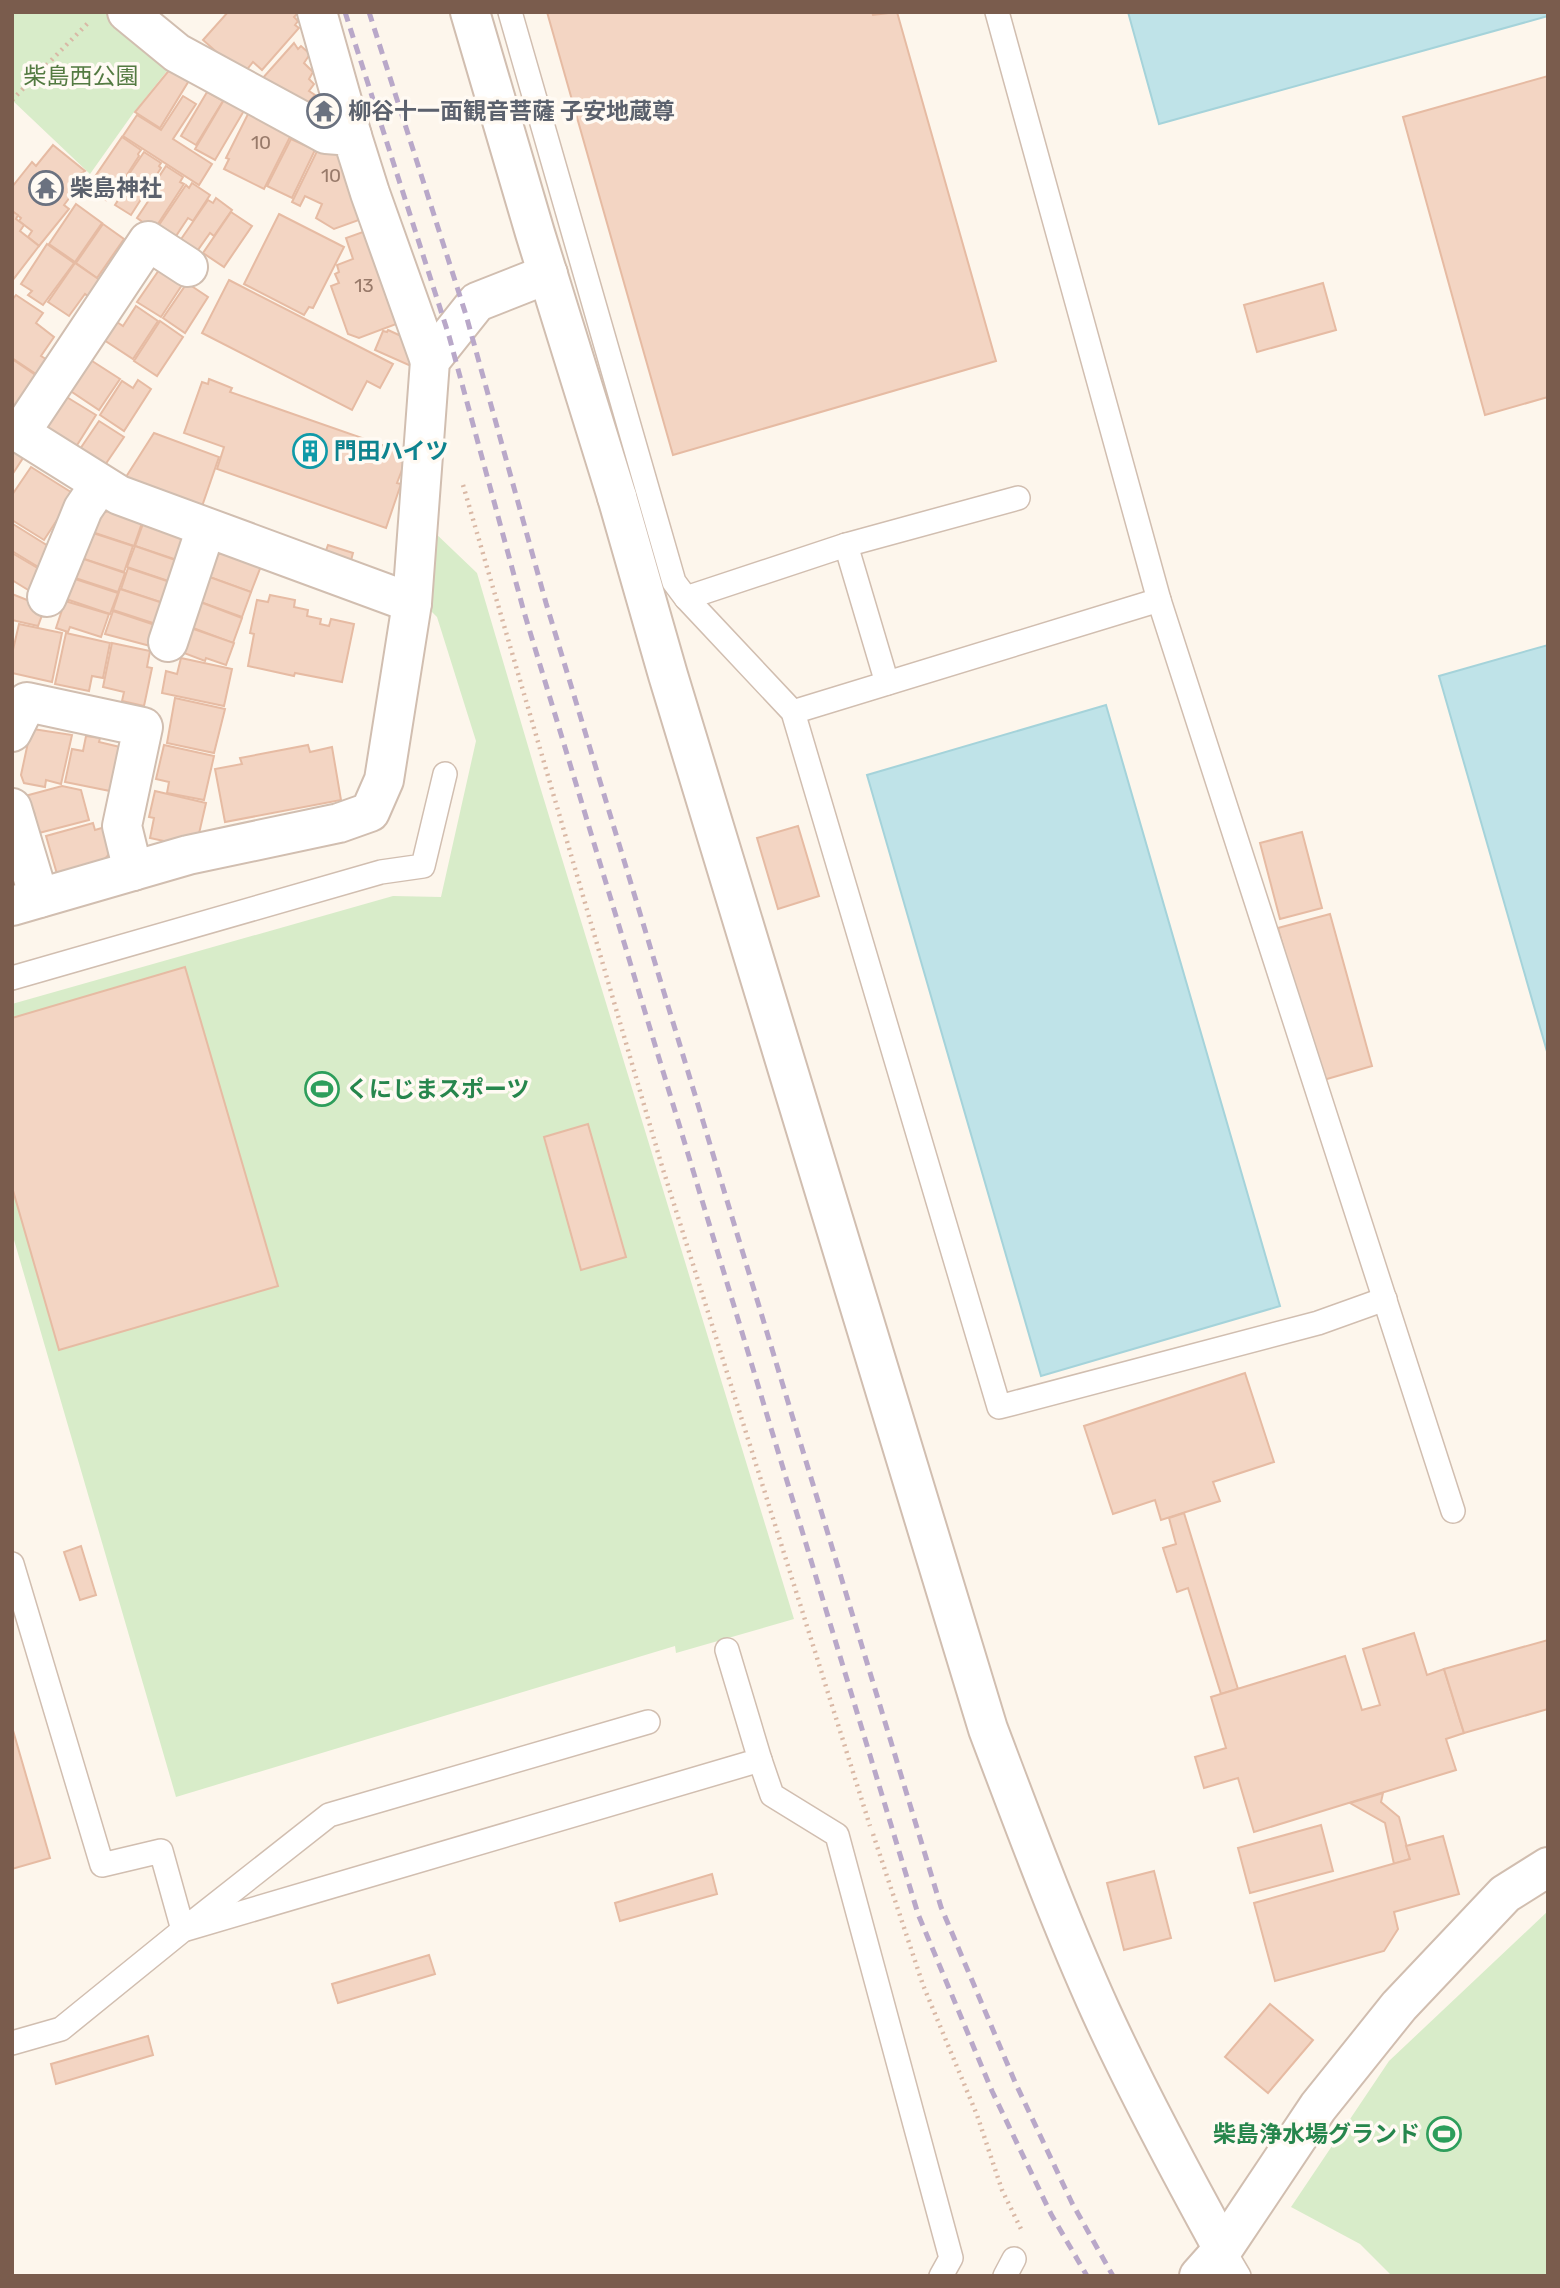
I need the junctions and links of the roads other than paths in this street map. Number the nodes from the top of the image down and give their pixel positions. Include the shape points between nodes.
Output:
1 (317, 12) edge
2 (470, 12) edge
3 (510, 12) edge
4 (997, 12) edge
5 (111, 13) edge
6 (352, 136) junction
7 (188, 267) dead end
8 (548, 274) junction
9 (430, 361) junction
10 (16, 431) edge
11 (100, 484) junction
12 (1017, 498) dead end
13 (206, 528) junction
14 (846, 545) junction
15 (47, 597) dead end
16 (686, 598) junction
17 (1159, 600) junction
18 (412, 603) junction
19 (168, 642) dead end
20 (887, 683) junction
21 (793, 712) junction
22 (12, 732) edge
23 (445, 774) dead end
24 (12, 808) edge
25 (133, 871) junction
26 (25, 902) edge
27 (12, 978) edge
28 (1385, 1299) junction
29 (1453, 1511) dead end
30 (12, 1564) edge
31 (727, 1650) dead end
32 (648, 1722) dead end
33 (760, 1760) junction
34 (1548, 1867) edge
35 (183, 1930) junction
36 (12, 2043) edge
37 (1220, 2267) edge
38 (941, 2276) edge

1 - 6 street
2 - 8 street
3 - 16 lane via 674,582
4 - 17 lane
5 - 6 street via 326,134
6 - 9 street
7 - 10 street via 148,241
8 - 9 street via 477,302
8 - 37 street via 988,1729 1101,2012
9 - 18 street
10 - 11 street
11 - 13 street
11 - 15 street via 83,509
12 - 14 lane
13 - 18 street
13 - 19 street
14 - 16 lane
14 - 20 lane
16 - 21 lane
17 - 20 lane
17 - 28 lane
18 - 25 street via 384,780 370,812
20 - 21 lane
21 - 28 lane via 999,1407 1318,1323
22 - 25 street via 27,702 143,727 122,826
23 - 27 lane via 423,866 381,872
24 - 26 street
25 - 26 street
28 - 29 lane
30 - 35 lane via 102,1864 161,1851
31 - 33 lane
32 - 35 lane via 329,1815
33 - 35 lane
33 - 38 lane via 772,1795 837,1835 951,2258
34 - 37 street via 1505,1894 1399,2006 1318,2107
35 - 36 lane via 61,2029

